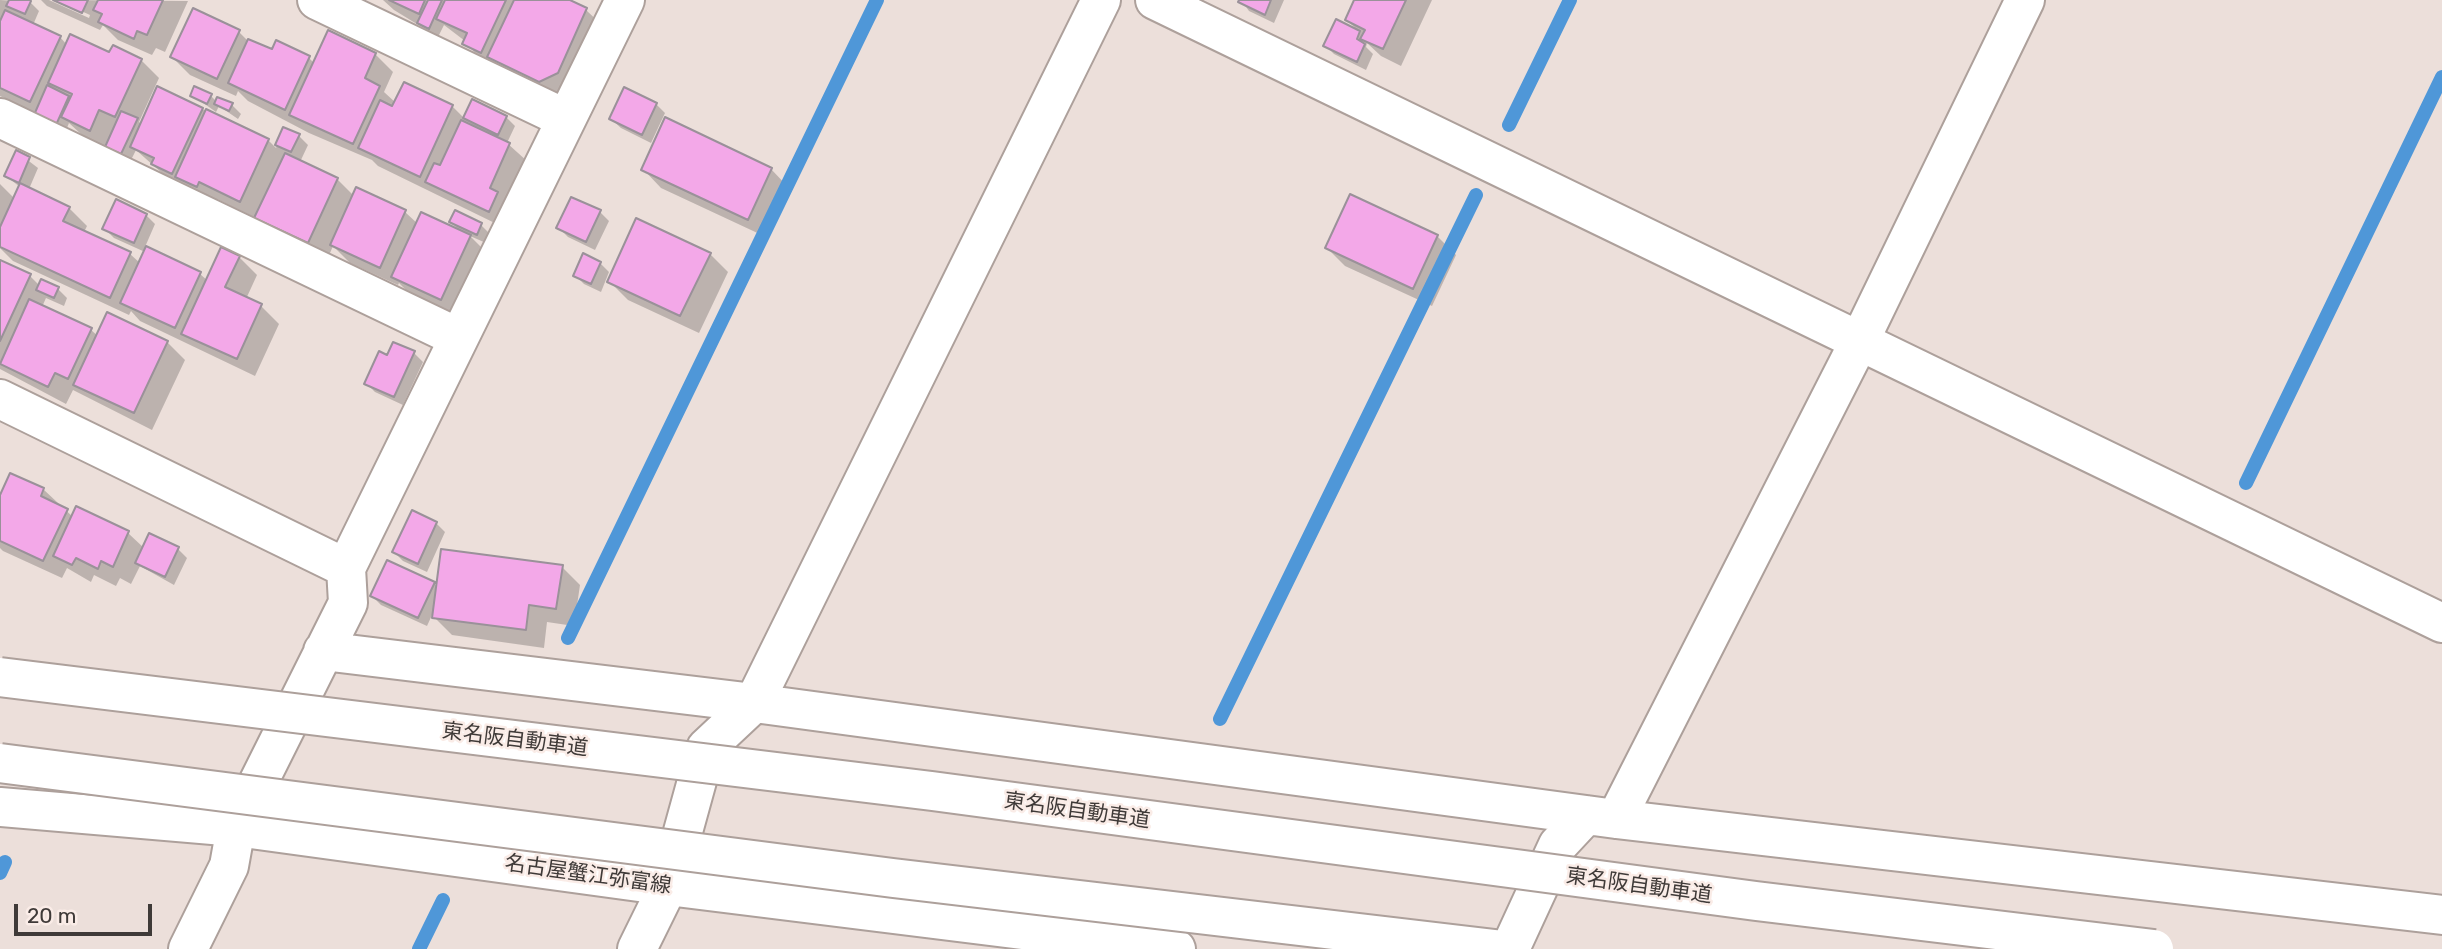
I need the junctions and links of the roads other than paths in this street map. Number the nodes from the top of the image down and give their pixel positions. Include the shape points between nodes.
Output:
1 (317, 0) edge
2 (625, 0) edge
3 (1101, 0) edge
4 (1155, 0) edge
5 (2025, 0) edge
6 (0, 118) edge
7 (566, 119) junction
8 (459, 338) junction
9 (1860, 340) junction
10 (1, 402) edge
11 (346, 568) junction
12 (2442, 624) edge
13 (323, 651) junction
14 (0, 677) edge
15 (754, 703) junction
16 (0, 763) edge
17 (0, 807) edge
18 (1601, 817) junction
19 (236, 827) junction
20 (668, 886) junction
21 (2442, 915) edge
22 (188, 949) edge
23 (638, 949) edge
24 (1176, 949) edge
25 (1495, 949) edge
26 (1510, 949) edge
27 (2154, 949) edge

1 - 7 main road
2 - 7 main road
3 - 15 main road
4 - 9 main road
5 - 9 main road
6 - 8 main road
7 - 8 main road
8 - 11 main road
9 - 12 main road
9 - 18 main road
10 - 11 main road
11 - 13 main road via 348,603
13 - 15 main road
13 - 19 main road
14 - 27 main road, 東名阪自動車道, bridge via 932,791
15 - 18 main road
15 - 20 main road via 706,748
16 - 25 main road, bridge via 893,878
17 - 19 main road, 名古屋蟹江弥富線
18 - 21 main road
18 - 26 main road via 1558,845
19 - 20 main road, 名古屋蟹江弥富線
19 - 22 main road via 229,866
20 - 23 main road
20 - 24 main road, 名古屋蟹江弥富線

